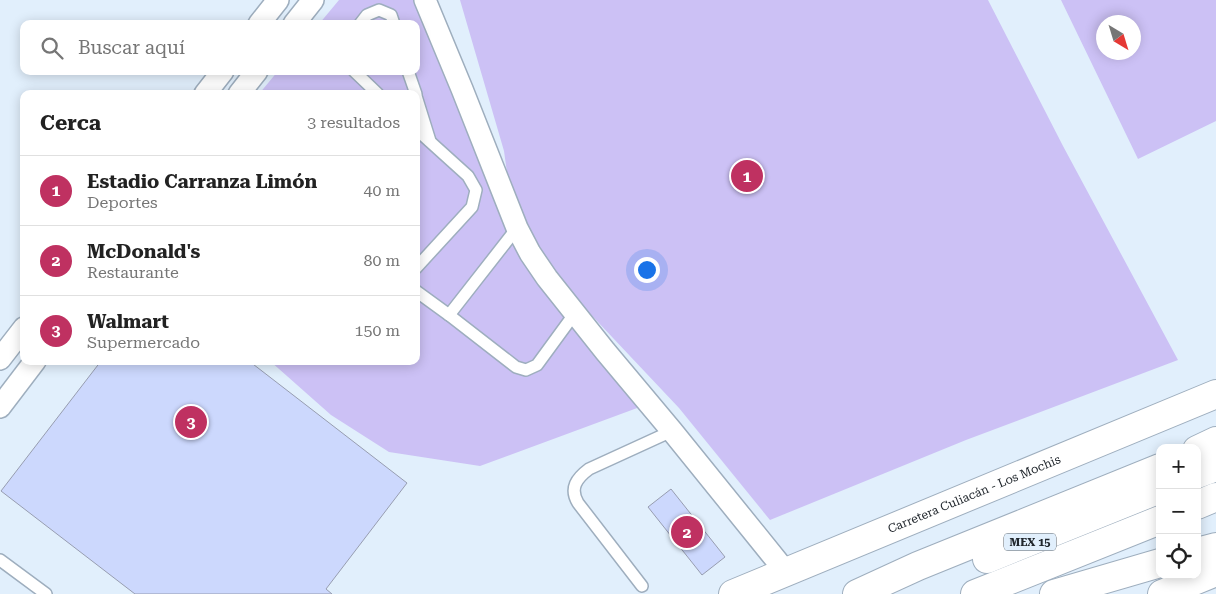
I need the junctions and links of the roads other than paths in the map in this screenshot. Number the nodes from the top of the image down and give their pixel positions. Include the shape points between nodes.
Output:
1 (278, 0) edge
2 (313, 0) edge
3 (425, 0) edge
4 (262, 20) edge
5 (299, 20) edge
6 (364, 20) edge
7 (393, 20) edge
8 (220, 75) edge
9 (254, 75) edge
10 (358, 75) edge
11 (409, 75) edge
12 (208, 90) edge
13 (242, 90) edge
14 (374, 90) edge
15 (414, 90) edge
16 (420, 108) edge
17 (420, 132) edge
18 (431, 142) junction
19 (517, 228) junction
20 (420, 264) edge
21 (420, 294) edge
22 (575, 313) junction
23 (449, 315) junction
24 (20, 333) edge
25 (0, 358) edge
26 (32, 365) edge
27 (1216, 394) edge
28 (0, 407) edge
29 (672, 431) junction
30 (1216, 441) edge
31 (1201, 448) edge
32 (1216, 467) edge
33 (1156, 470) edge
34 (1201, 473) edge
35 (1156, 491) edge
36 (1216, 497) edge
37 (1201, 503) edge
38 (1156, 522) edge
39 (1216, 547) edge
40 (1201, 551) edge
41 (0, 560) edge
42 (1156, 564) edge
43 (786, 572) junction
44 (1216, 572) edge
45 (642, 586) dead end
46 (46, 594) edge
47 (733, 594) edge
48 (857, 594) edge
49 (900, 594) edge
50 (975, 594) edge
51 (1054, 594) edge
52 (1162, 594) edge

1 - 4 street
2 - 5 street
3 - 19 street
6 - 7 lane via 379,10 391,15
8 - 12 street
9 - 13 street
10 - 14 lane
11 - 15 lane
16 - 18 lane
17 - 18 lane
18 - 20 lane via 468,176 476,190 472,207
19 - 22 street via 534,259
19 - 23 lane
21 - 23 lane
22 - 23 lane via 537,365 526,370 516,367
22 - 29 street
24 - 25 street
26 - 28 street
27 - 43 main road, Carretera Culiacán - Los Mochis
29 - 43 street
29 - 45 lane via 589,469 577,481 573,491 578,503
30 - 31 main road
32 - 34 main road
33 - 48 main road
35 - 49 main road, MEX 15
36 - 37 main road
38 - 50 main road, MEX 15
39 - 40 main road
41 - 46 lane
42 - 51 main road
43 - 47 main road, Carretera Culiacán - Los Mochis
44 - 52 main road

